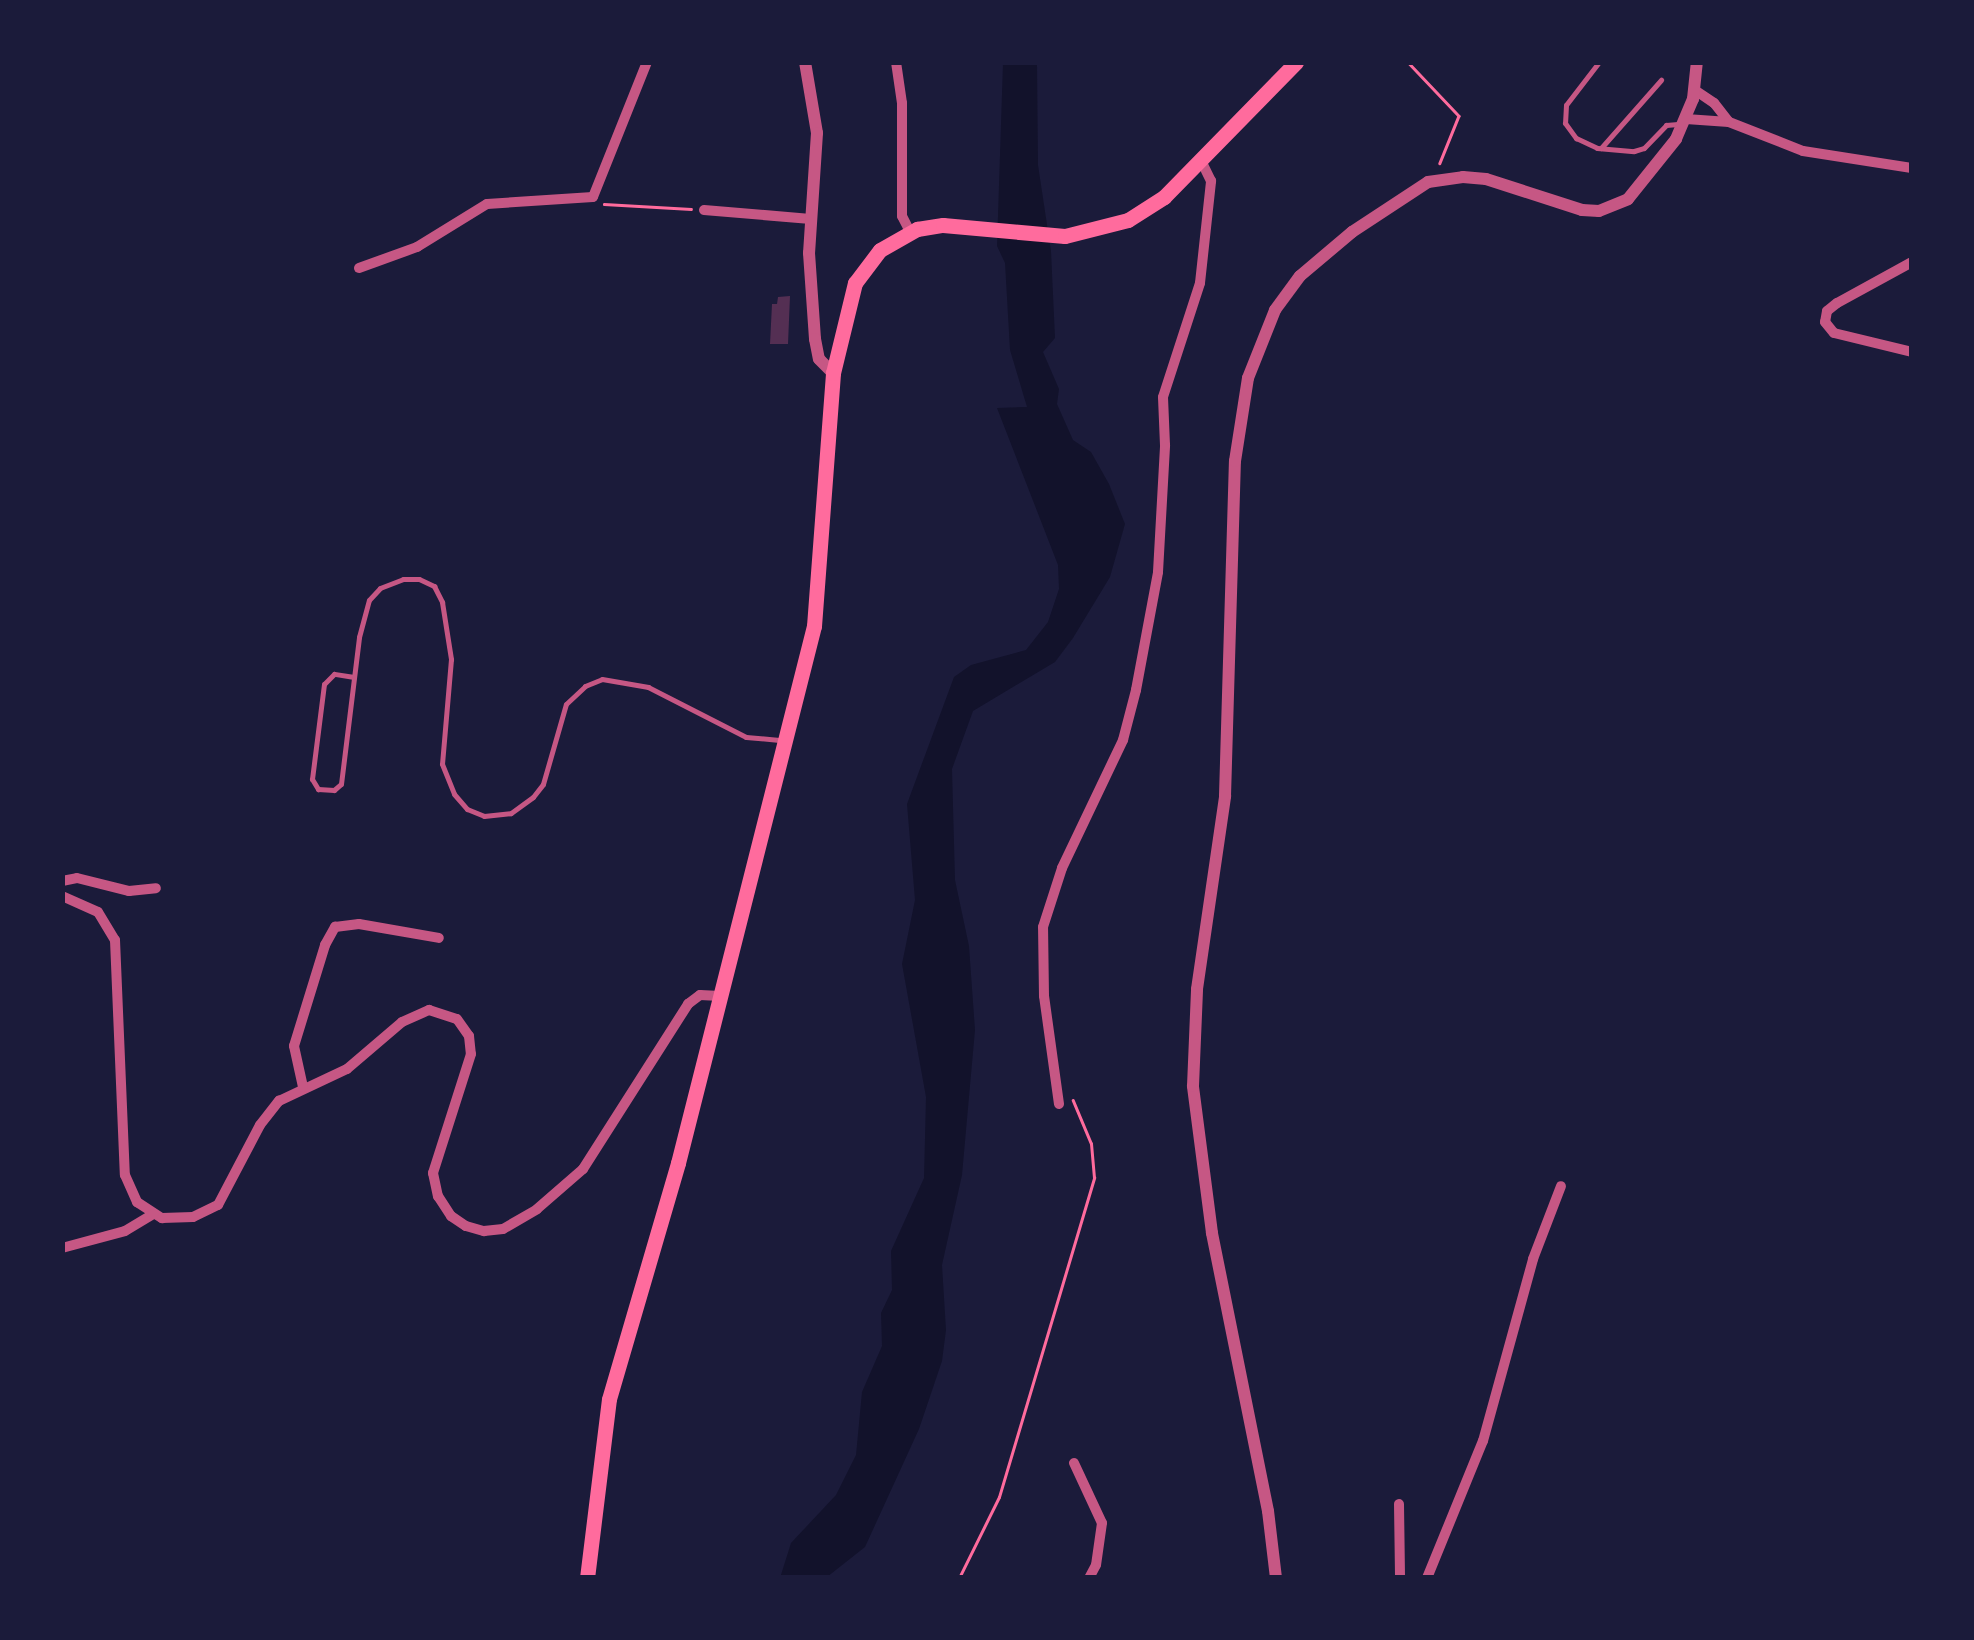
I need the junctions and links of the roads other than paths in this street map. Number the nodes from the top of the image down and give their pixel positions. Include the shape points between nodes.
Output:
1 (646, 62) edge
2 (805, 62) edge
3 (896, 62) edge
4 (1296, 62) edge
5 (1599, 62) edge
6 (1697, 62) edge
7 (1661, 80) dead end
8 (1694, 90) junction
9 (1684, 122) junction
10 (1728, 122) junction
11 (1600, 148) junction
12 (1200, 158) junction
13 (1912, 168) edge
14 (704, 210) road end
15 (810, 219) junction
16 (910, 232) junction
17 (1912, 262) edge
18 (359, 268) dead end
19 (1912, 352) edge
20 (833, 373) junction
21 (354, 677) junction
22 (785, 740) junction
23 (62, 881) edge
24 (156, 888) dead end
25 (62, 896) edge
26 (438, 938) dead end
27 (720, 996) junction
28 (303, 1087) junction
29 (1059, 1104) dead end
30 (1561, 1186) dead end
31 (152, 1214) junction
32 (62, 1248) edge
33 (1074, 1463) dead end
34 (1399, 1504) dead end
35 (587, 1578) edge
36 (1088, 1578) edge
37 (1276, 1578) edge
38 (1400, 1578) edge
39 (1428, 1578) edge

1 - 18 street via 593,197 487,204 416,247
2 - 15 street via 817,134
3 - 16 street via 902,216
4 - 12 main road
5 - 11 lane via 1564,114 1576,138
6 - 8 street
7 - 11 lane
8 - 9 street
8 - 10 street
9 - 10 street
9 - 11 lane via 1666,125 1639,150
9 - 37 street via 1638,190 1599,211 1565,207 1486,179 1437,179 1391,204 1294,283 1268,325 1240,410 1224,796 1193,1043 1196,1125
10 - 13 street via 1803,152
12 - 16 main road via 1164,197 1106,228 1064,236 943,225
12 - 29 street via 1211,181 1200,283 1163,397 1158,572 1134,702 1043,927 1044,996
14 - 15 street
15 - 20 street via 815,339 819,359
16 - 20 main road via 880,250 858,276
17 - 19 street via 1837,302 1825,318 1834,333
20 - 22 main road via 818,606
21 - 21 lane via 342,784 318,789 312,783 325,680 334,674
21 - 22 lane via 362,618 374,594 403,579 434,586 451,660 442,764 454,794 484,816 510,813 534,797 566,704 602,679 648,687 746,736
22 - 27 main road
23 - 24 street
25 - 31 street via 98,912 115,940 125,1174 132,1196
26 - 28 street via 352,923 333,929 294,1046
27 - 28 street via 700,995 683,1010 582,1170 525,1217 493,1231 451,1216 434,1183 470,1065 468,1036 456,1019 429,1010 410,1016 358,1062
27 - 35 main road via 609,1399
28 - 31 street via 266,1115 218,1205 193,1217
30 - 39 street via 1533,1259 1483,1441
31 - 32 street via 125,1231
33 - 36 street via 1102,1523
34 - 38 street

